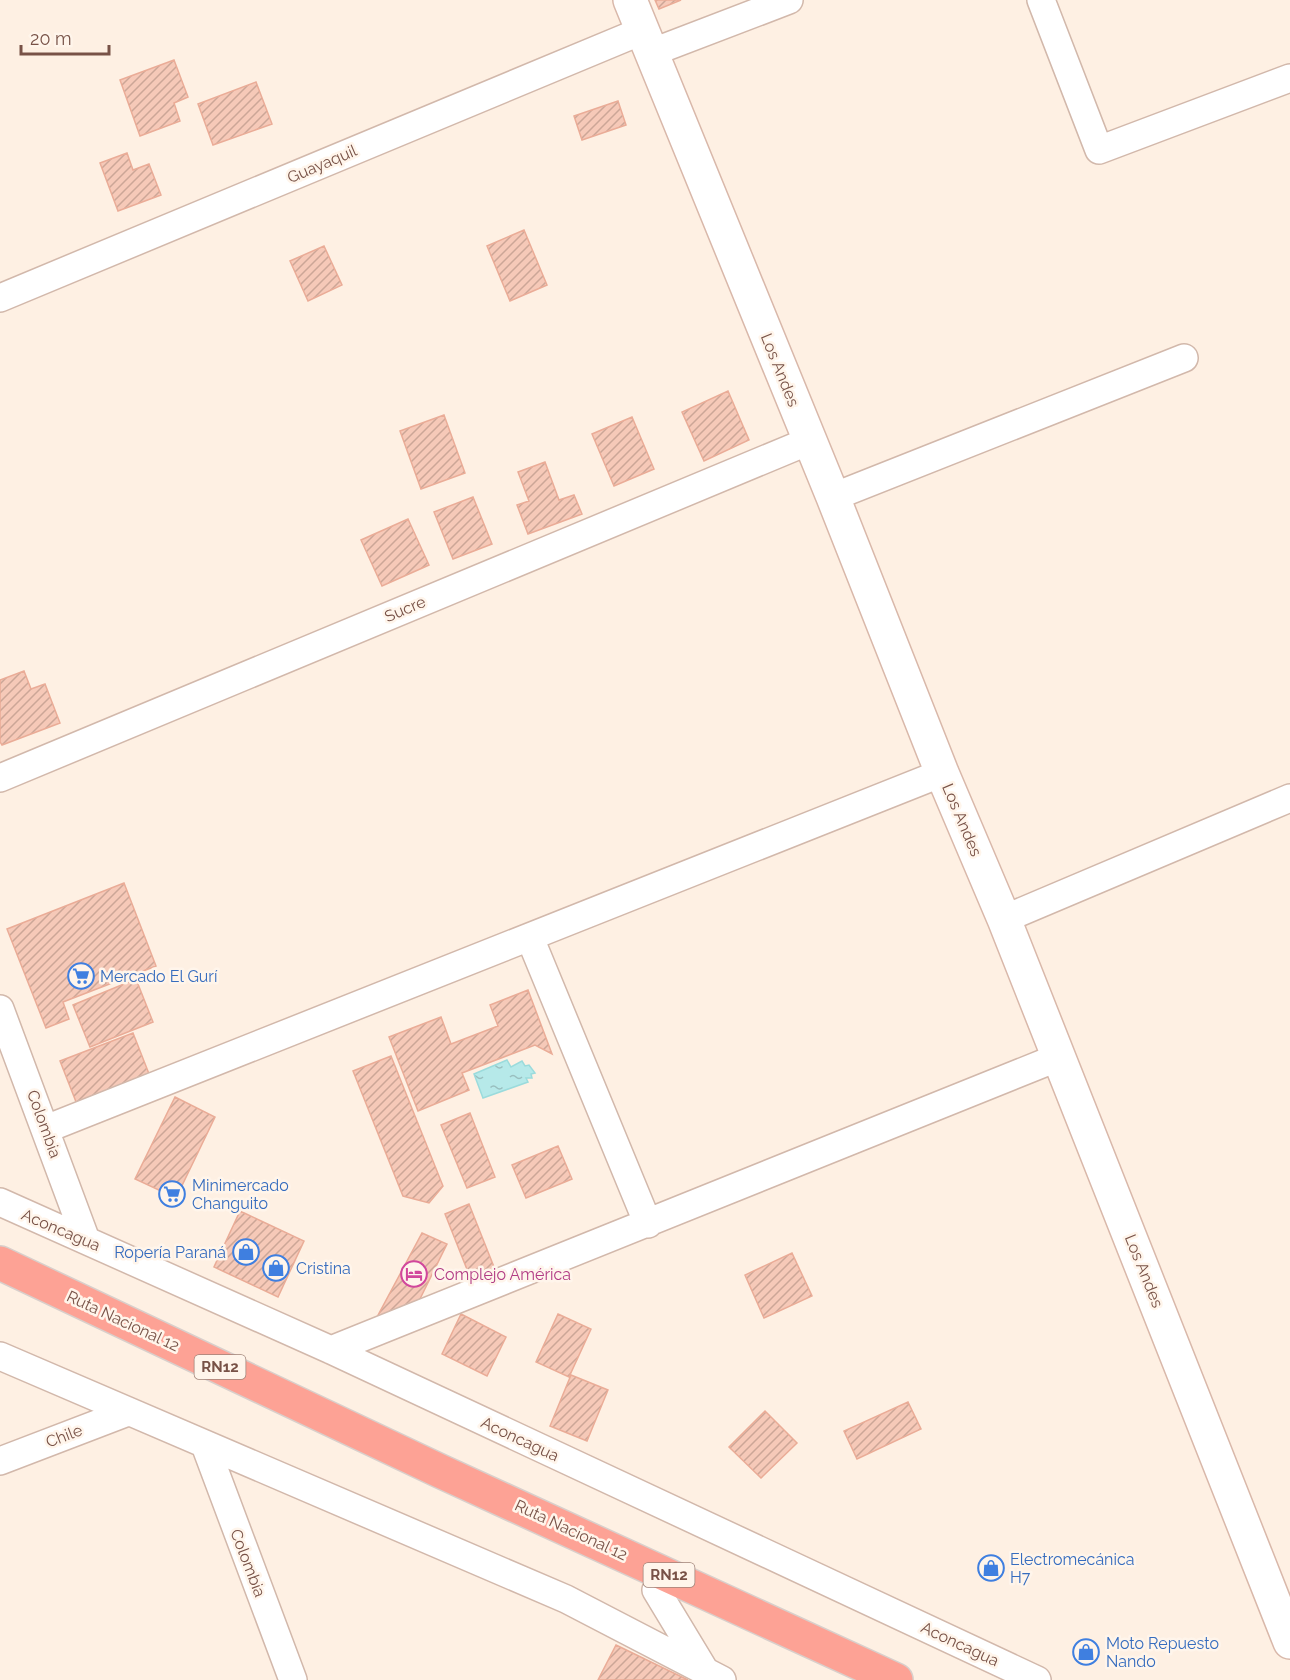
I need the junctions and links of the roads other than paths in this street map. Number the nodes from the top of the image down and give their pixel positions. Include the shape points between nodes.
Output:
1 (630, 0) edge
2 (789, 0) edge
3 (1041, 0) edge
4 (648, 41) junction
5 (1290, 78) edge
6 (0, 298) edge
7 (1184, 358) dead end
8 (809, 441) junction
9 (833, 497) junction
10 (942, 773) junction
11 (0, 778) edge
12 (1290, 798) edge
13 (1004, 919) junction
14 (530, 938) junction
15 (0, 1008) edge
16 (1059, 1057) junction
17 (46, 1130) junction
18 (0, 1202) edge
19 (648, 1224) junction
20 (86, 1240) junction
21 (0, 1263) edge
22 (331, 1350) junction
23 (0, 1356) edge
24 (128, 1412) junction
25 (204, 1445) junction
26 (0, 1461) edge
27 (440, 1471) junction
28 (656, 1590) junction
29 (1290, 1642) edge
30 (714, 1675) edge
31 (293, 1680) edge
32 (850, 1680) edge
33 (896, 1680) edge
34 (1037, 1680) edge

1 - 4 main road, Los Andes
2 - 4 street, Guayaquil
3 - 5 street via 1098,150
4 - 6 street, Guayaquil
4 - 8 main road, Los Andes
7 - 9 street
8 - 9 main road, Los Andes
8 - 11 street, Sucre
9 - 10 main road, Los Andes
10 - 13 main road, Los Andes
10 - 14 street
12 - 13 street
13 - 16 main road, Los Andes
14 - 17 street
14 - 19 street
15 - 17 street, Colombia
16 - 19 street
16 - 29 main road, Los Andes
17 - 20 street, Colombia
18 - 20 street, Aconcagua
19 - 22 street
20 - 22 street, Aconcagua
21 - 27 highway, Ruta Nacional 12 / RN12
22 - 34 street, Aconcagua
23 - 24 street
24 - 25 street
24 - 26 street, Chile
25 - 30 street via 566,1599
25 - 31 street, Colombia
27 - 28 highway, Ruta Nacional 12 / RN12
27 - 33 highway, Ruta Nacional 12 / RN12
28 - 30 street
28 - 32 highway, Ruta Nacional 12 / RN12

